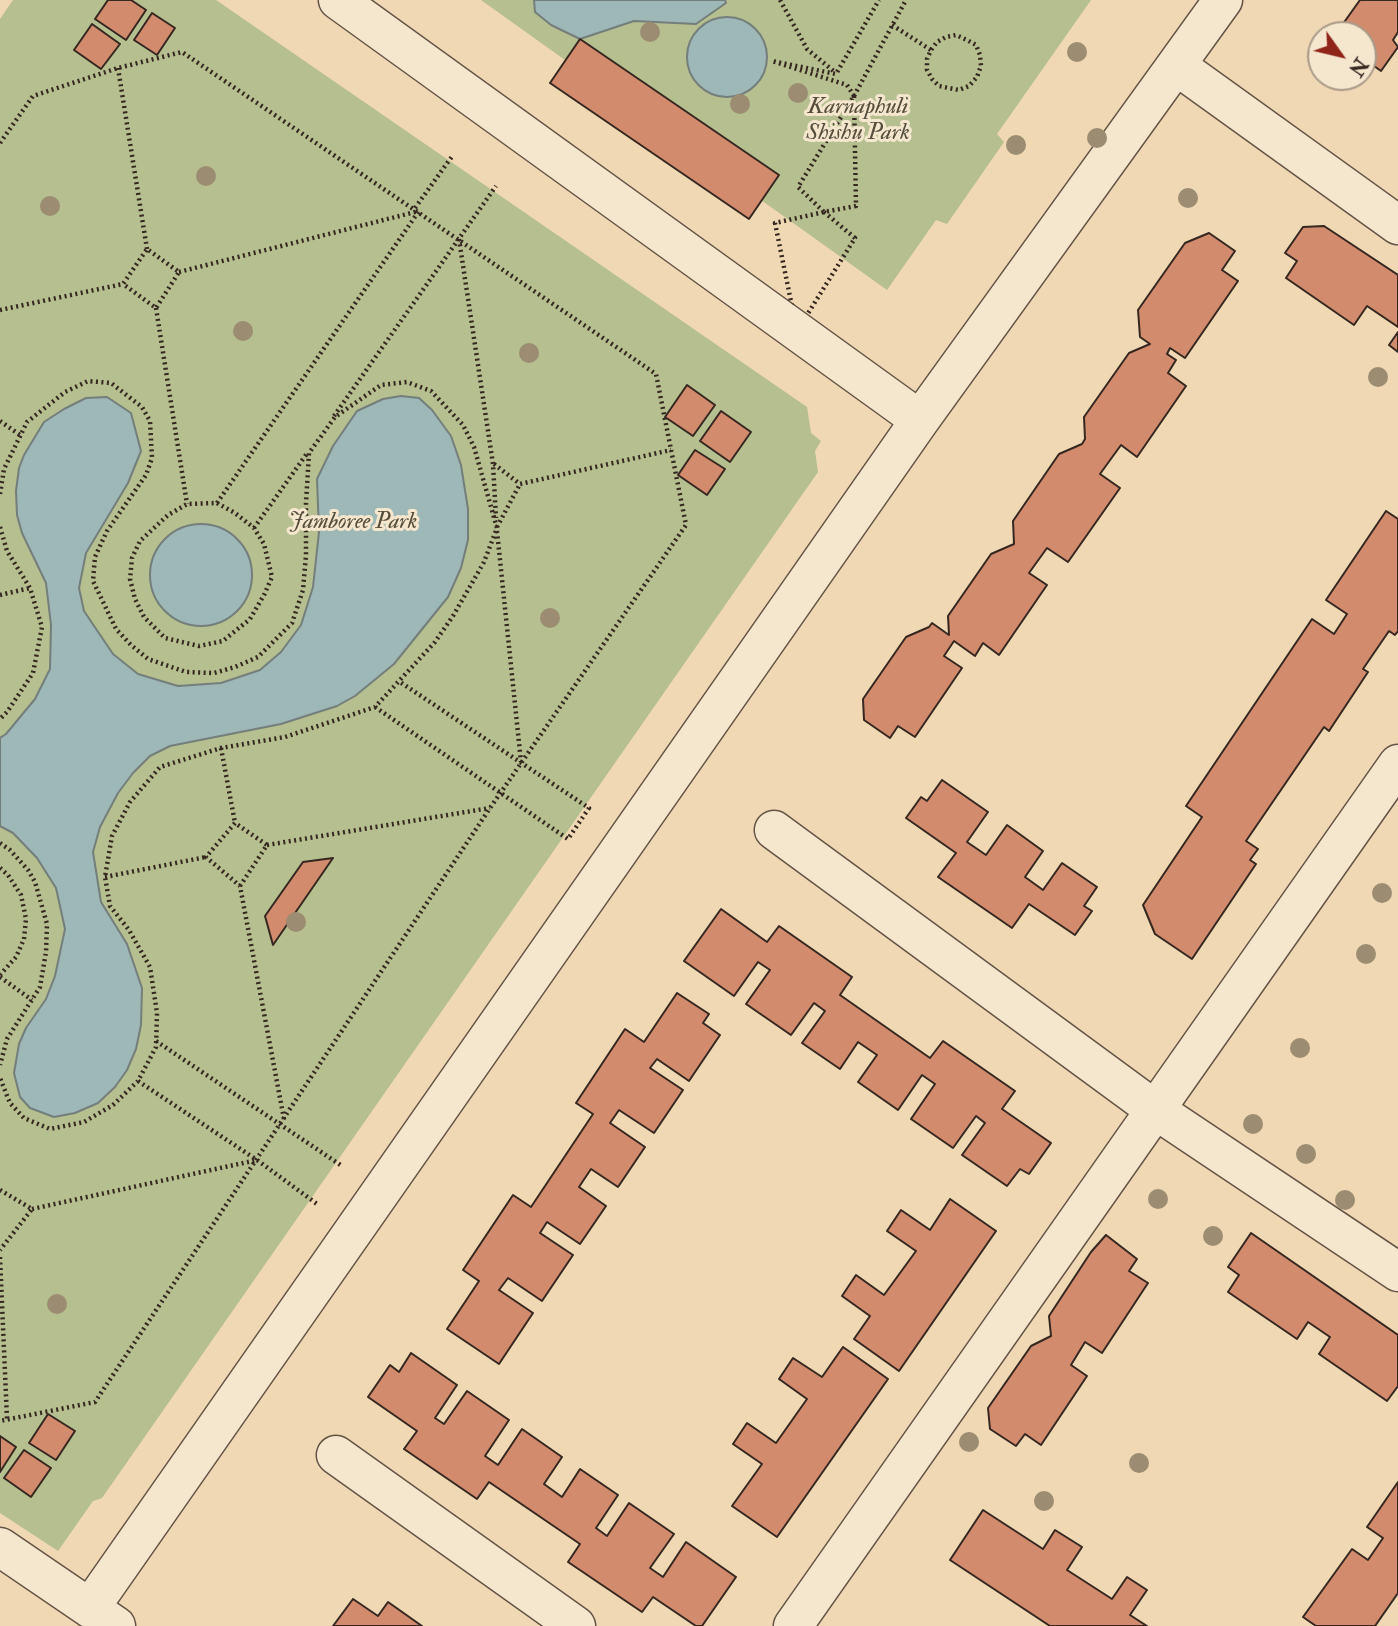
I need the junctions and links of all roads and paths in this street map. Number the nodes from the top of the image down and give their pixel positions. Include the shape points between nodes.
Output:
1 (338, 0) edge
2 (780, 0) edge
3 (879, 0) edge
4 (906, 0) edge
5 (1223, 0) edge
6 (892, 25) junction
7 (931, 50) junction
8 (1177, 66) junction
9 (118, 68) junction
10 (836, 74) junction
11 (853, 96) junction
12 (0, 143) edge
13 (453, 155) dead end
14 (496, 186) dead end
15 (417, 210) junction
16 (824, 212) junction
17 (1398, 225) edge
18 (459, 238) junction
19 (147, 250) junction
20 (179, 272) junction
21 (123, 284) junction
22 (156, 308) junction
23 (0, 310) edge
24 (797, 331) junction
25 (920, 420) junction
26 (0, 421) edge
27 (20, 435) junction
28 (671, 450) junction
29 (494, 464) junction
30 (2, 467) edge
31 (520, 484) junction
32 (0, 494) edge
33 (217, 503) junction
34 (187, 505) junction
35 (0, 527) edge
36 (254, 528) junction
37 (497, 528) junction
38 (30, 588) junction
39 (0, 595) edge
40 (400, 682) junction
41 (375, 706) junction
42 (0, 719) edge
43 (221, 748) junction
44 (522, 762) junction
45 (1398, 764) edge
46 (501, 793) junction
47 (489, 808) junction
48 (235, 823) junction
49 (774, 830) dead end
50 (0, 843) edge
51 (267, 845) junction
52 (206, 858) junction
53 (0, 868) edge
54 (105, 877) junction
55 (240, 886) junction
56 (0, 976) edge
57 (32, 1000) junction
58 (156, 1041) junction
59 (0, 1065) edge
60 (0, 1078) edge
61 (138, 1081) junction
62 (1154, 1109) junction
63 (283, 1122) junction
64 (257, 1160) junction
65 (342, 1166) dead end
66 (0, 1190) edge
67 (317, 1203) dead end
68 (32, 1209) junction
69 (0, 1250) edge
70 (0, 1257) edge
71 (1398, 1272) edge
72 (8, 1419) junction
73 (0, 1421) edge
74 (337, 1455) dead end
75 (0, 1547) edge
76 (103, 1617) edge
77 (576, 1626) edge
78 (793, 1626) edge

1 - 24 street
2 - 10 path via 807,49
3 - 10 path
4 - 6 path
5 - 8 street
6 - 7 path
6 - 11 path
7 - 7 path via 927,70 939,86 959,90 977,77 980,55 967,40 946,37
8 - 17 street
8 - 25 street
9 - 12 path via 33,96
9 - 15 path via 182,52
9 - 19 path
10 - 11 path via 772,61 847,85
11 - 16 path via 798,187
11 - 16 path via 856,206
13 - 15 path
14 - 18 path
15 - 18 path
15 - 20 path
15 - 33 path
16 - 24 path via 855,238
16 - 24 path via 775,223
18 - 28 path via 656,374
18 - 29 path
18 - 36 path
19 - 20 path
19 - 21 path
20 - 22 path
21 - 22 path
21 - 23 path
22 - 34 path
24 - 25 street
25 - 76 street
26 - 27 path
27 - 30 path
27 - 37 path via 27,422 65,392 88,381 111,383 142,407 150,421 152,458 146,475 107,531 95,557 93,581 116,629 131,645 148,659 186,672 214,673 258,657 292,623 303,590 309,453 335,417 381,385 407,382 431,391 456,416 474,447
28 - 31 path
28 - 44 path via 686,525
29 - 31 path
29 - 37 path
30 - 32 path
31 - 37 path
33 - 34 path
33 - 36 path
34 - 36 path via 147,535 132,558 135,600 165,638 199,646 223,641 257,610 272,577 264,544
35 - 38 path via 6,551
37 - 40 path via 453,617
37 - 44 path
38 - 39 path
38 - 42 path via 41,627 33,673
40 - 41 path
40 - 44 path
41 - 43 path via 285,737
41 - 46 path
43 - 48 path
43 - 54 path via 160,767 143,785 112,836
44 - 46 path
44 - 46 path via 589,808 568,839
45 - 62 street
46 - 47 path
47 - 51 path
47 - 63 path
48 - 51 path
48 - 52 path
49 - 62 street
50 - 57 path via 35,882 47,924 40,987
51 - 55 path
52 - 54 path
52 - 55 path
53 - 56 path via 21,895 26,919 16,957
54 - 58 path via 110,906 150,967
55 - 63 path
56 - 57 path
57 - 59 path via 7,1039
58 - 61 path
58 - 63 path
60 - 61 path via 10,1103 24,1118 50,1129 84,1122 113,1105
61 - 64 path
62 - 71 street
62 - 78 street
63 - 64 path
63 - 65 path
64 - 67 path
64 - 68 path
64 - 72 path via 95,1402
66 - 68 path
68 - 69 path
70 - 72 path
72 - 73 path
74 - 77 street
75 - 76 street

